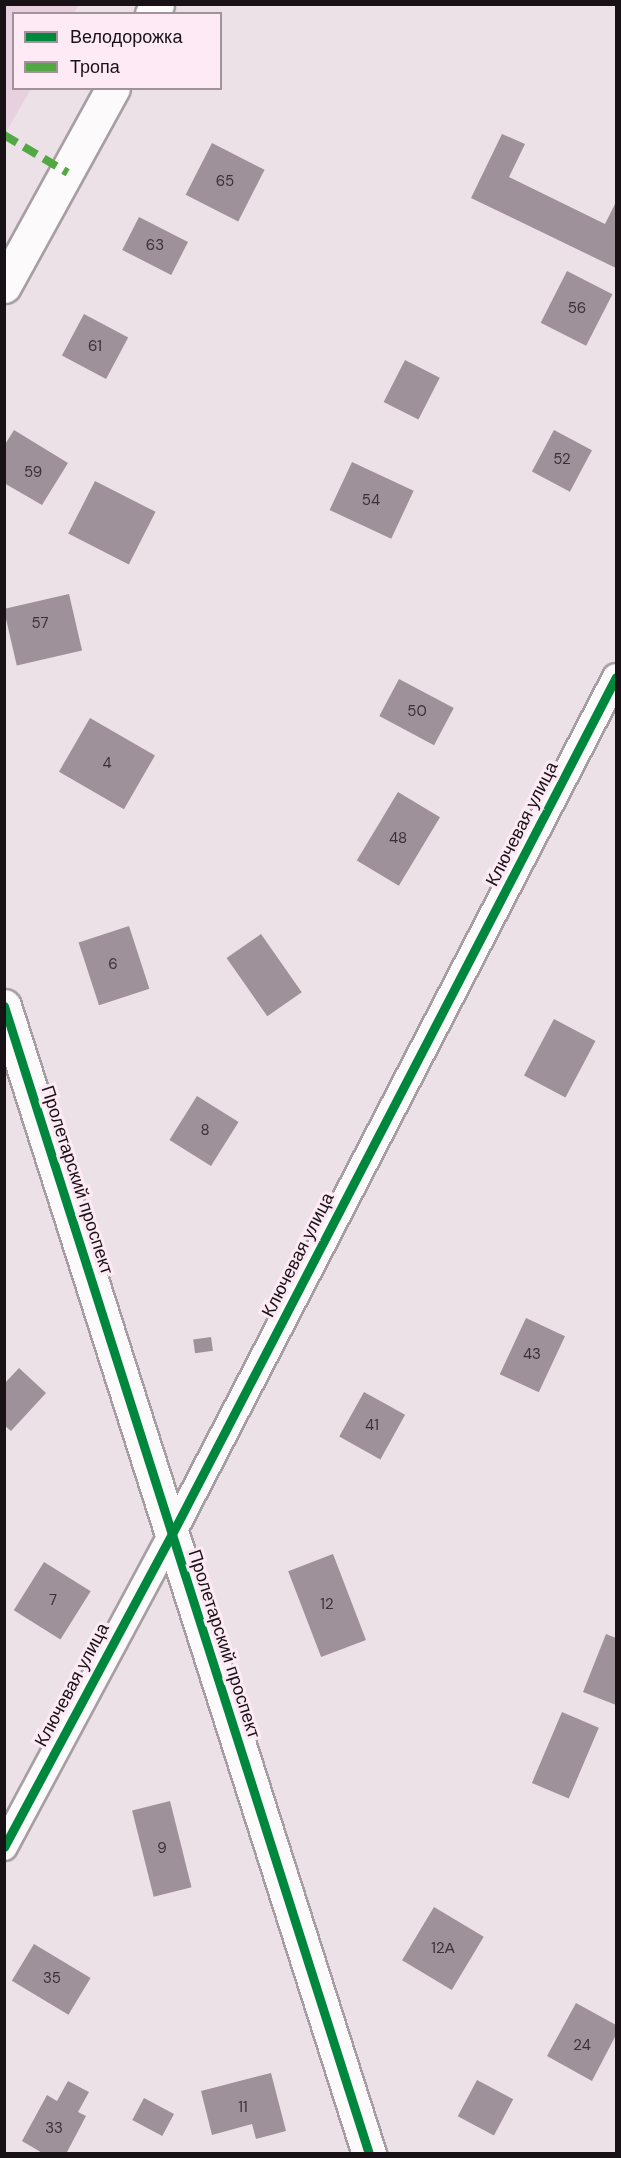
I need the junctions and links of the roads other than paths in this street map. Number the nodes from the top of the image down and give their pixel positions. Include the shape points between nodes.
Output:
1 (112, 90) edge
2 (4, 286) edge
3 (616, 677) edge
4 (4, 1006) edge
5 (172, 1534) junction
6 (4, 1846) edge
7 (369, 2154) edge

1 - 2 street
3 - 5 street, Ключевая улица
4 - 5 street, Пролетарский проспект
5 - 6 street, Ключевая улица
5 - 7 street, Пролетарский проспект

